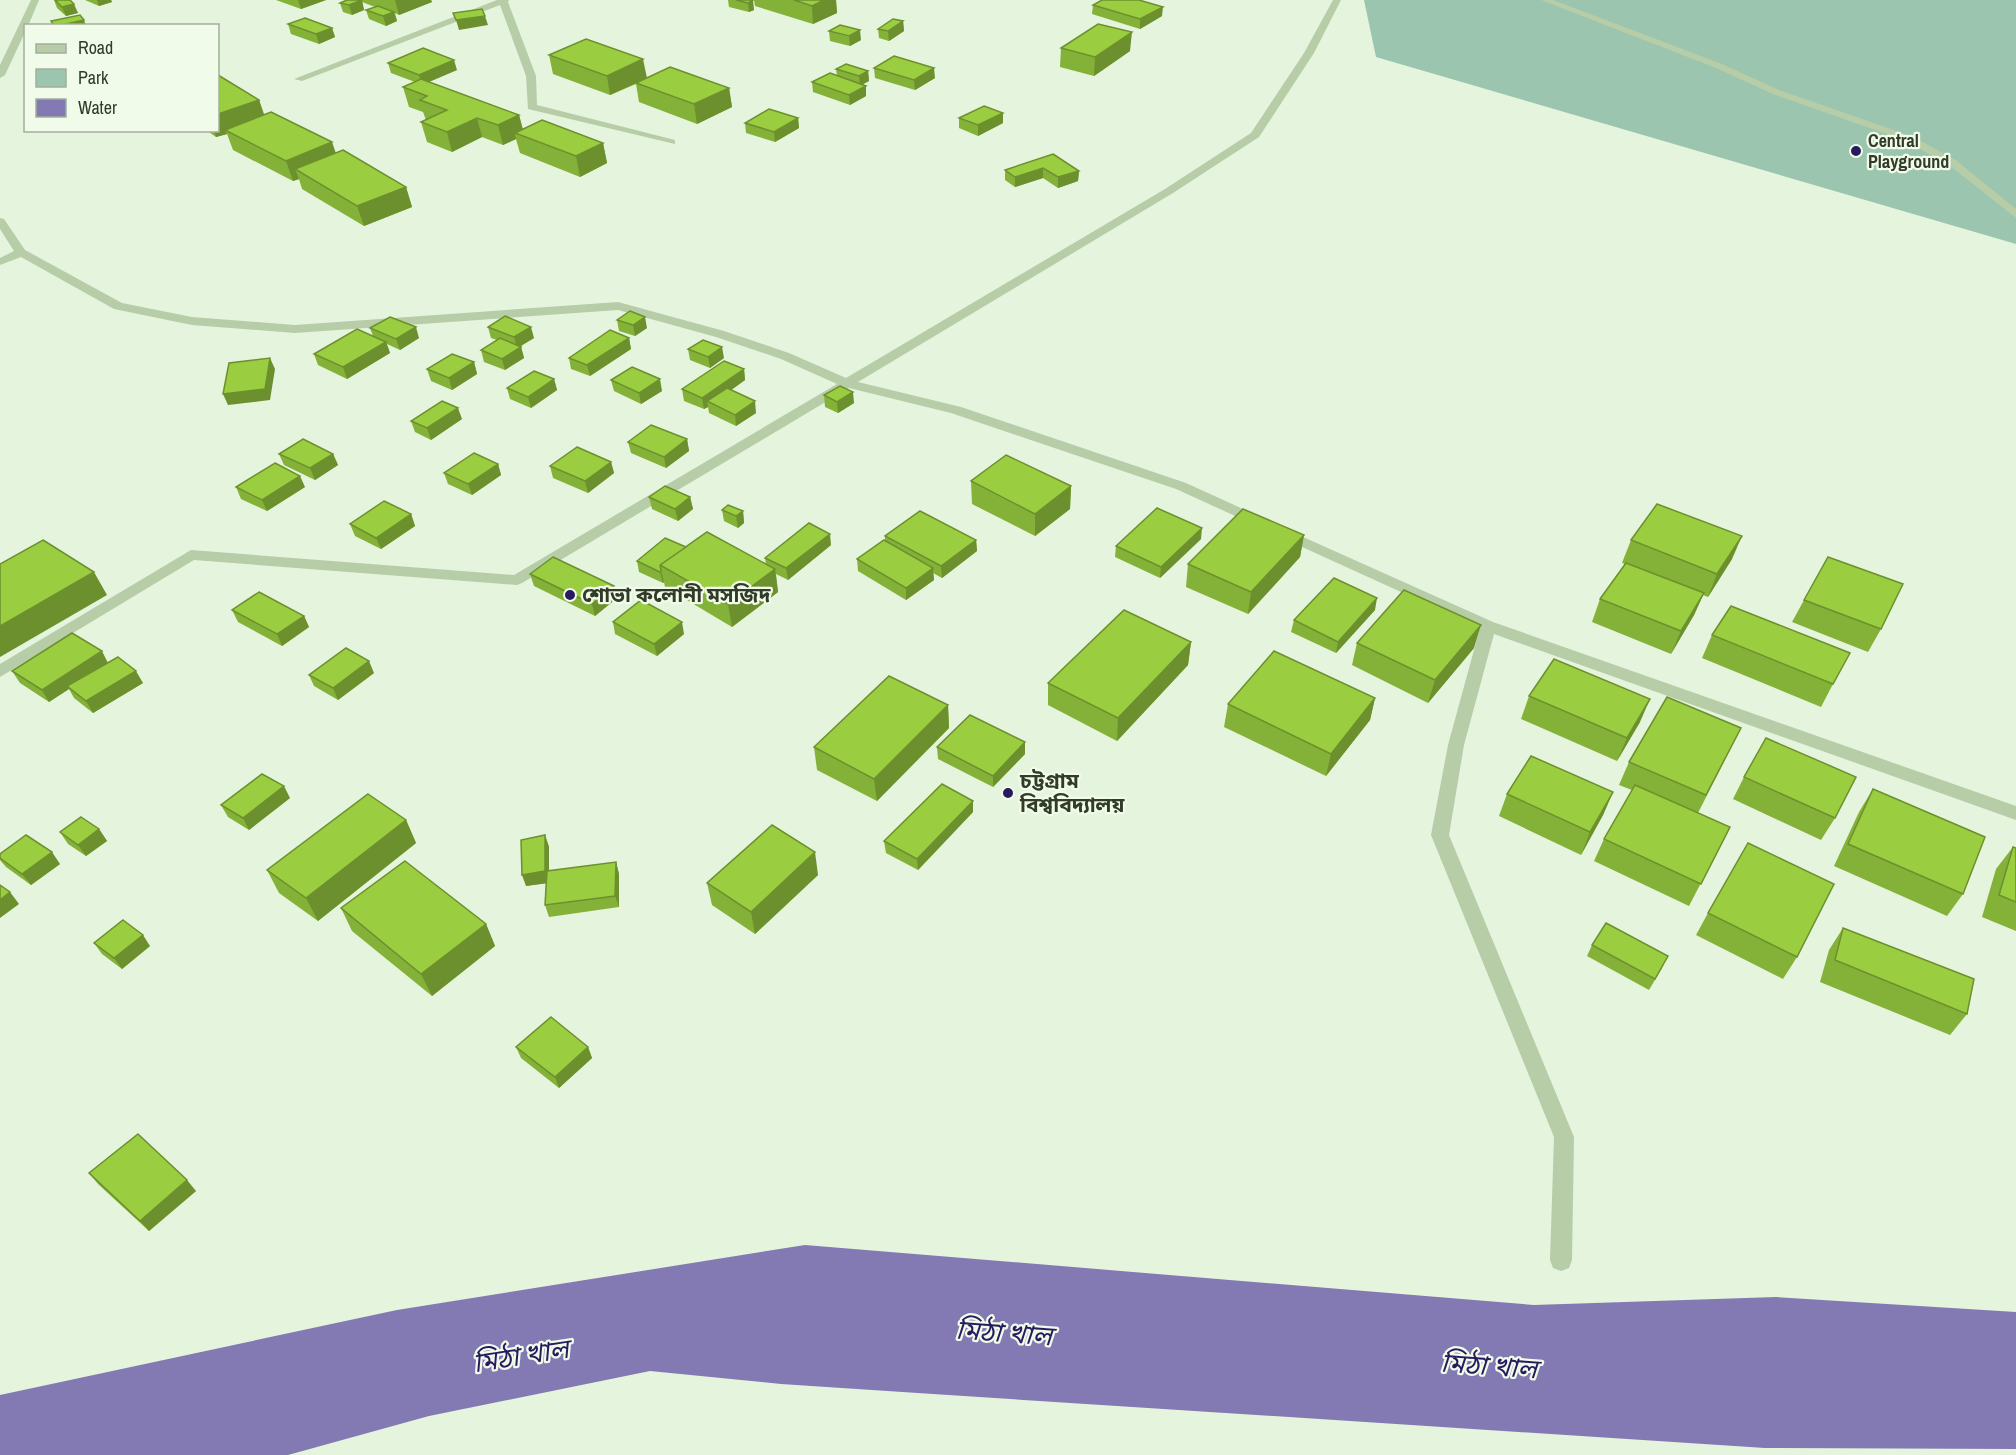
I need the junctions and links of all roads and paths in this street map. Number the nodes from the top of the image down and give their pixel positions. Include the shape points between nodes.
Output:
1 (35, 0) edge
2 (1337, 0) edge
3 (1545, 0) edge
4 (504, 1) edge
5 (0, 75) edge
6 (299, 79) dead end
7 (672, 142) dead end
8 (2016, 215) edge
9 (0, 221) edge
10 (21, 252) junction
11 (0, 262) edge
12 (846, 383) junction
13 (1488, 626) junction
14 (0, 671) edge
15 (2016, 813) edge
16 (1561, 1260) dead end

1 - 5 street
2 - 12 street via 1255,135
3 - 8 street via 1719,66 1776,92 1910,140 1953,163
4 - 6 street
4 - 7 street via 531,76 532,108
9 - 10 street
10 - 11 street
10 - 12 street via 118,306 192,321 295,329 618,306 720,334 785,356
12 - 13 street via 956,410 1181,486
12 - 14 street via 517,580 191,555
13 - 15 street
13 - 16 street via 1456,745 1440,835 1564,1137

